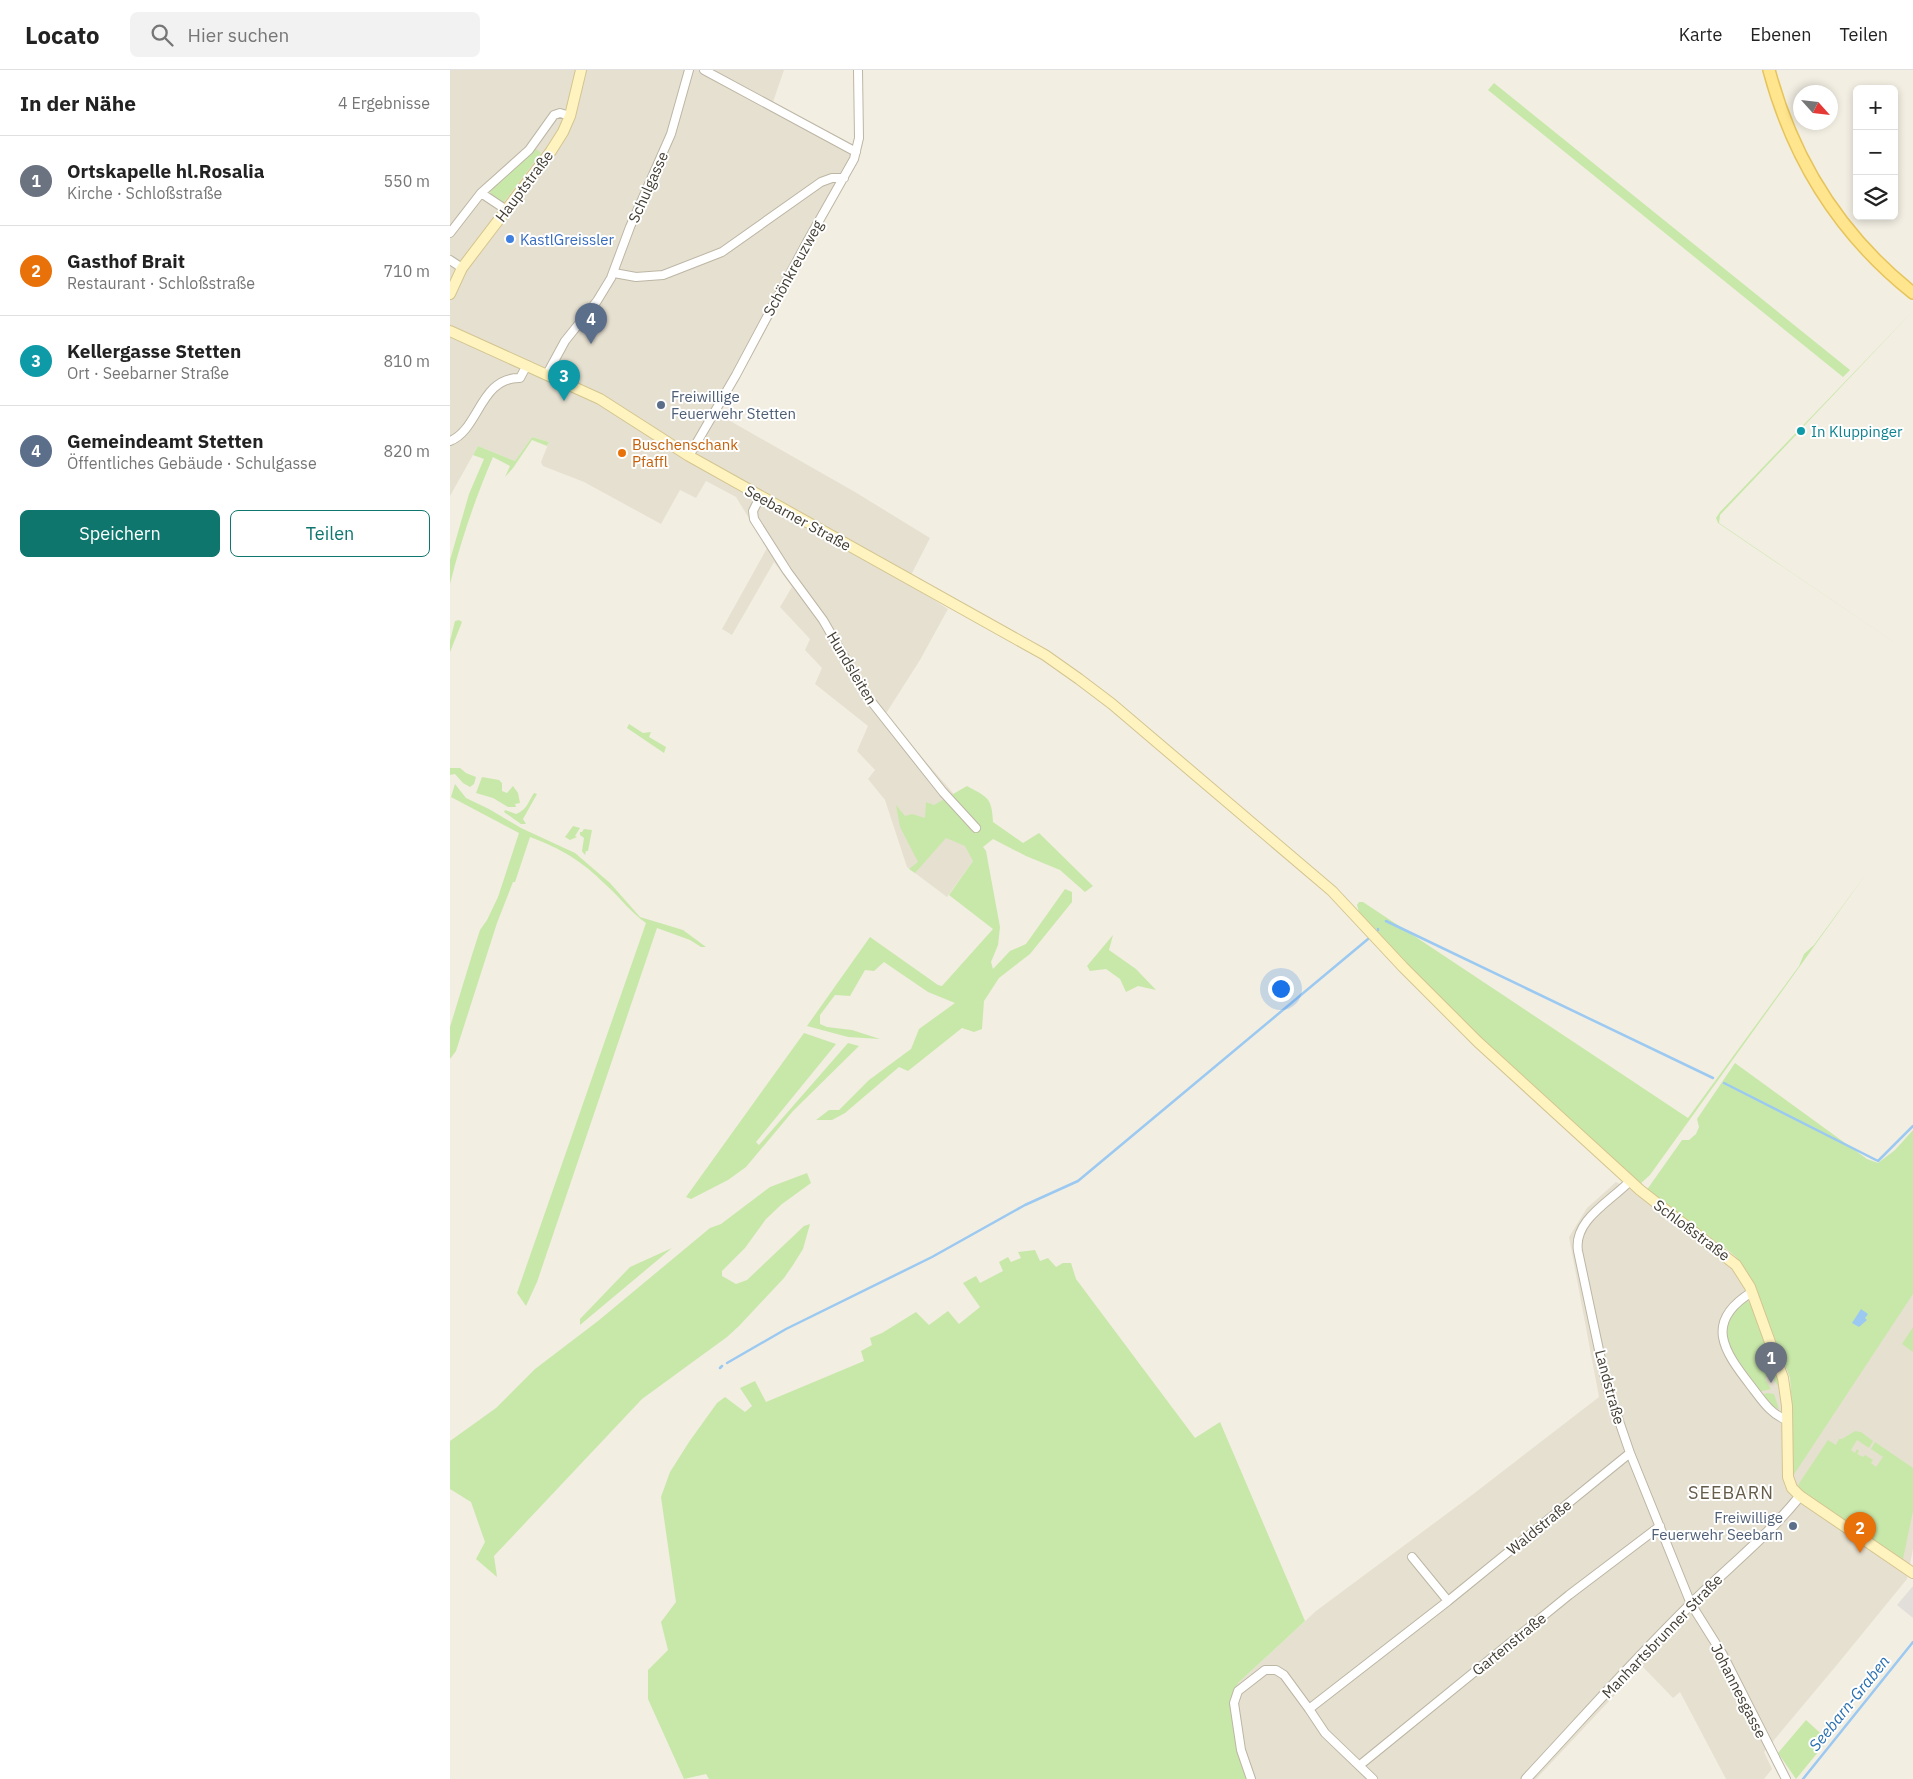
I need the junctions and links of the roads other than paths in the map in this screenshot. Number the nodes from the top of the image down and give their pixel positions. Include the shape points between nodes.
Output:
1 (582, 70) edge
2 (689, 70) edge
3 (704, 70) edge
4 (858, 70) edge
5 (1769, 70) edge
6 (570, 116) junction
7 (856, 152) junction
8 (844, 178) junction
9 (482, 193) junction
10 (505, 209) junction
11 (450, 233) edge
12 (450, 260) edge
13 (462, 268) junction
14 (614, 273) junction
15 (1913, 293) edge
16 (450, 294) edge
17 (450, 331) edge
18 (527, 365) junction
19 (547, 374) junction
20 (450, 441) edge
21 (689, 456) junction
22 (760, 496) junction
23 (976, 828) dead end
24 (1630, 1181) junction
25 (1752, 1292) junction
26 (1787, 1420) junction
27 (1630, 1453) junction
28 (1800, 1496) junction
29 (1660, 1526) junction
30 (1412, 1557) dead end
31 (1913, 1573) edge
32 (1448, 1601) junction
33 (1691, 1604) junction
34 (1309, 1709) junction
35 (1360, 1766) junction
36 (1250, 1779) edge
37 (1373, 1779) edge
38 (1526, 1779) edge
39 (1786, 1779) edge

1 - 6 main road, Hauptstraße
2 - 14 street, Schulgasse via 671,134 630,227
3 - 7 street
4 - 7 street, Schönkreuzweg via 859,138
5 - 15 main road via 1795,146 1828,204 1866,250
6 - 9 street via 554,115 528,150
6 - 10 main road, Hauptstraße via 551,151
7 - 8 street, Schönkreuzweg
8 - 14 street via 821,182 722,252 662,275 636,277
8 - 21 street, Schönkreuzweg
9 - 10 street
9 - 11 street
10 - 13 main road, Hauptstraße
12 - 13 street
13 - 16 main road, Hauptstraße
14 - 19 street, Schulgasse via 597,301 564,341
17 - 18 main road, Seebarner Straße
18 - 19 main road, Seebarner Straße
18 - 20 street via 520,378 506,380 494,388 460,435
19 - 21 main road, Seebarner Straße via 608,403
21 - 22 main road, Seebarner Straße
22 - 23 street, Hundsleiten via 752,511 754,519 823,620 867,696 943,792
22 - 24 main road, Seebarner Straße via 1056,662 1091,688 1332,892 1478,1042
24 - 25 main road, Schloßstraße via 1729,1257 1744,1275
24 - 27 street, Landstraße via 1586,1221 1578,1234 1577,1245 1606,1383
25 - 26 main road, Schloßstraße via 1783,1378
25 - 26 street via 1740,1299 1725,1319 1724,1343 1736,1366 1767,1407
26 - 28 main road, Schloßstraße via 1788,1477
27 - 29 street, Landstraße
27 - 32 street, Waldstraße
28 - 31 main road, Schloßstraße
28 - 33 street, Manhartsbrunner Straße via 1780,1520
29 - 33 street, Landstraße
29 - 35 street, Gartenstraße via 1569,1595
30 - 32 street
32 - 34 street, Waldstraße
33 - 38 street, Manhartsbrunner Straße
33 - 39 street, Johannesgasse via 1723,1655
34 - 35 street via 1325,1733
34 - 36 street via 1284,1675 1276,1670 1265,1670 1238,1691 1234,1703 1241,1750
35 - 37 street

